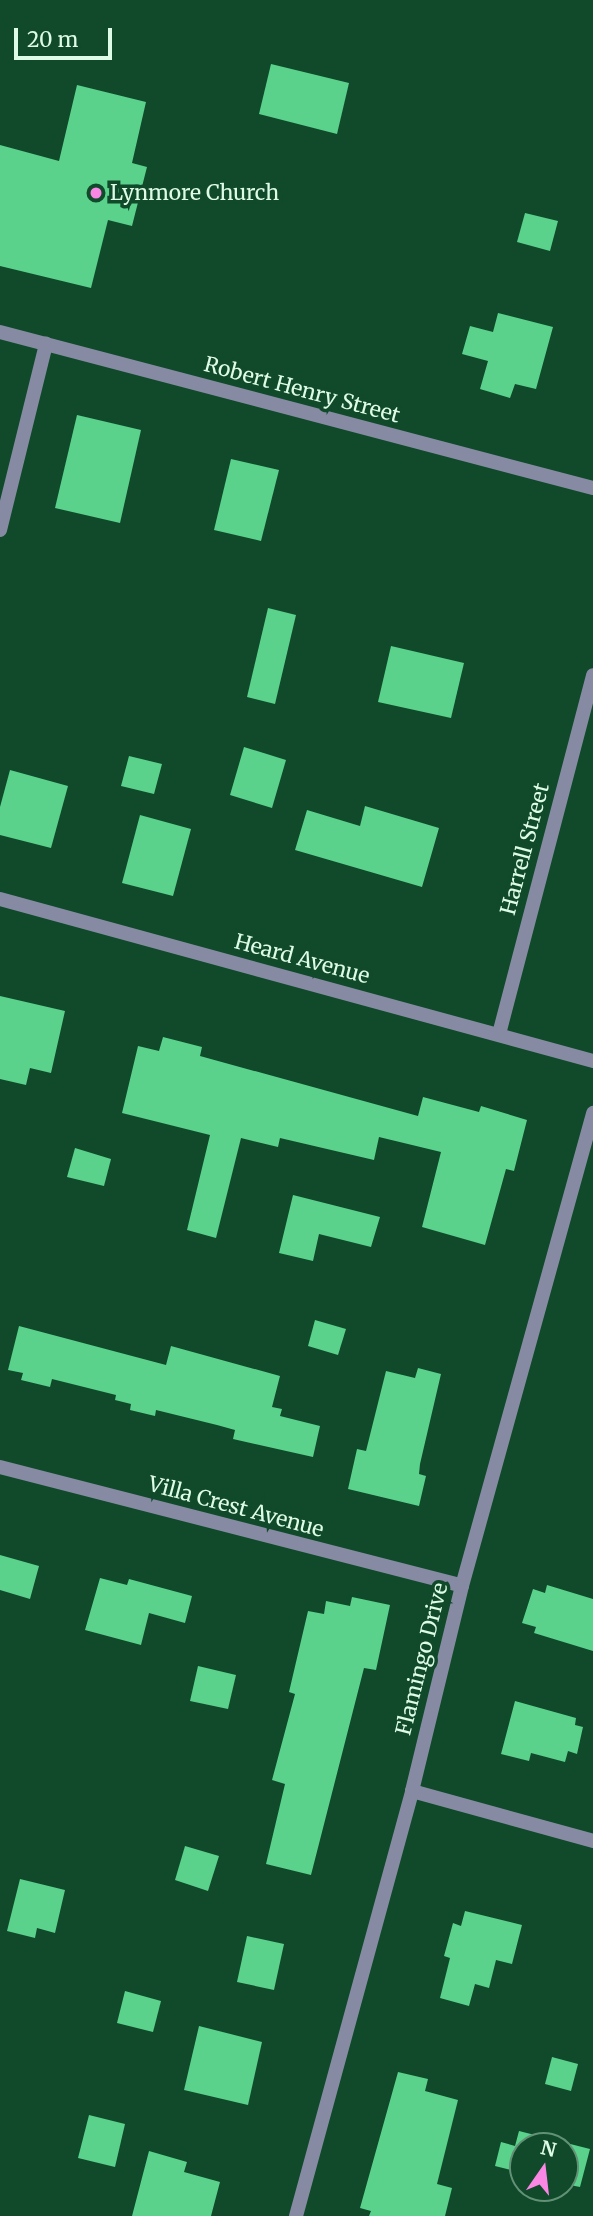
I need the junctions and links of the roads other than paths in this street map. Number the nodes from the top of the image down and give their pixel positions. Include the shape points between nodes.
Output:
1 (0, 332) edge
2 (46, 344) junction
3 (593, 488) edge
4 (0, 530) edge
5 (593, 675) edge
6 (0, 899) edge
7 (499, 1034) junction
8 (593, 1061) edge
9 (593, 1113) edge
10 (0, 1467) edge
11 (462, 1586) junction
12 (412, 1791) junction
13 (593, 1841) edge
14 (296, 2216) edge

1 - 2 street, Robert Henry Street
2 - 3 street, Robert Henry Street
2 - 4 street
5 - 7 street, Harrell Street
6 - 7 street, Heard Avenue
7 - 8 street, Heard Avenue
9 - 11 street, Flamingo Drive
10 - 11 street, Villa Crest Avenue
11 - 12 street, Flamingo Drive
12 - 13 street
12 - 14 street, Flamingo Drive

